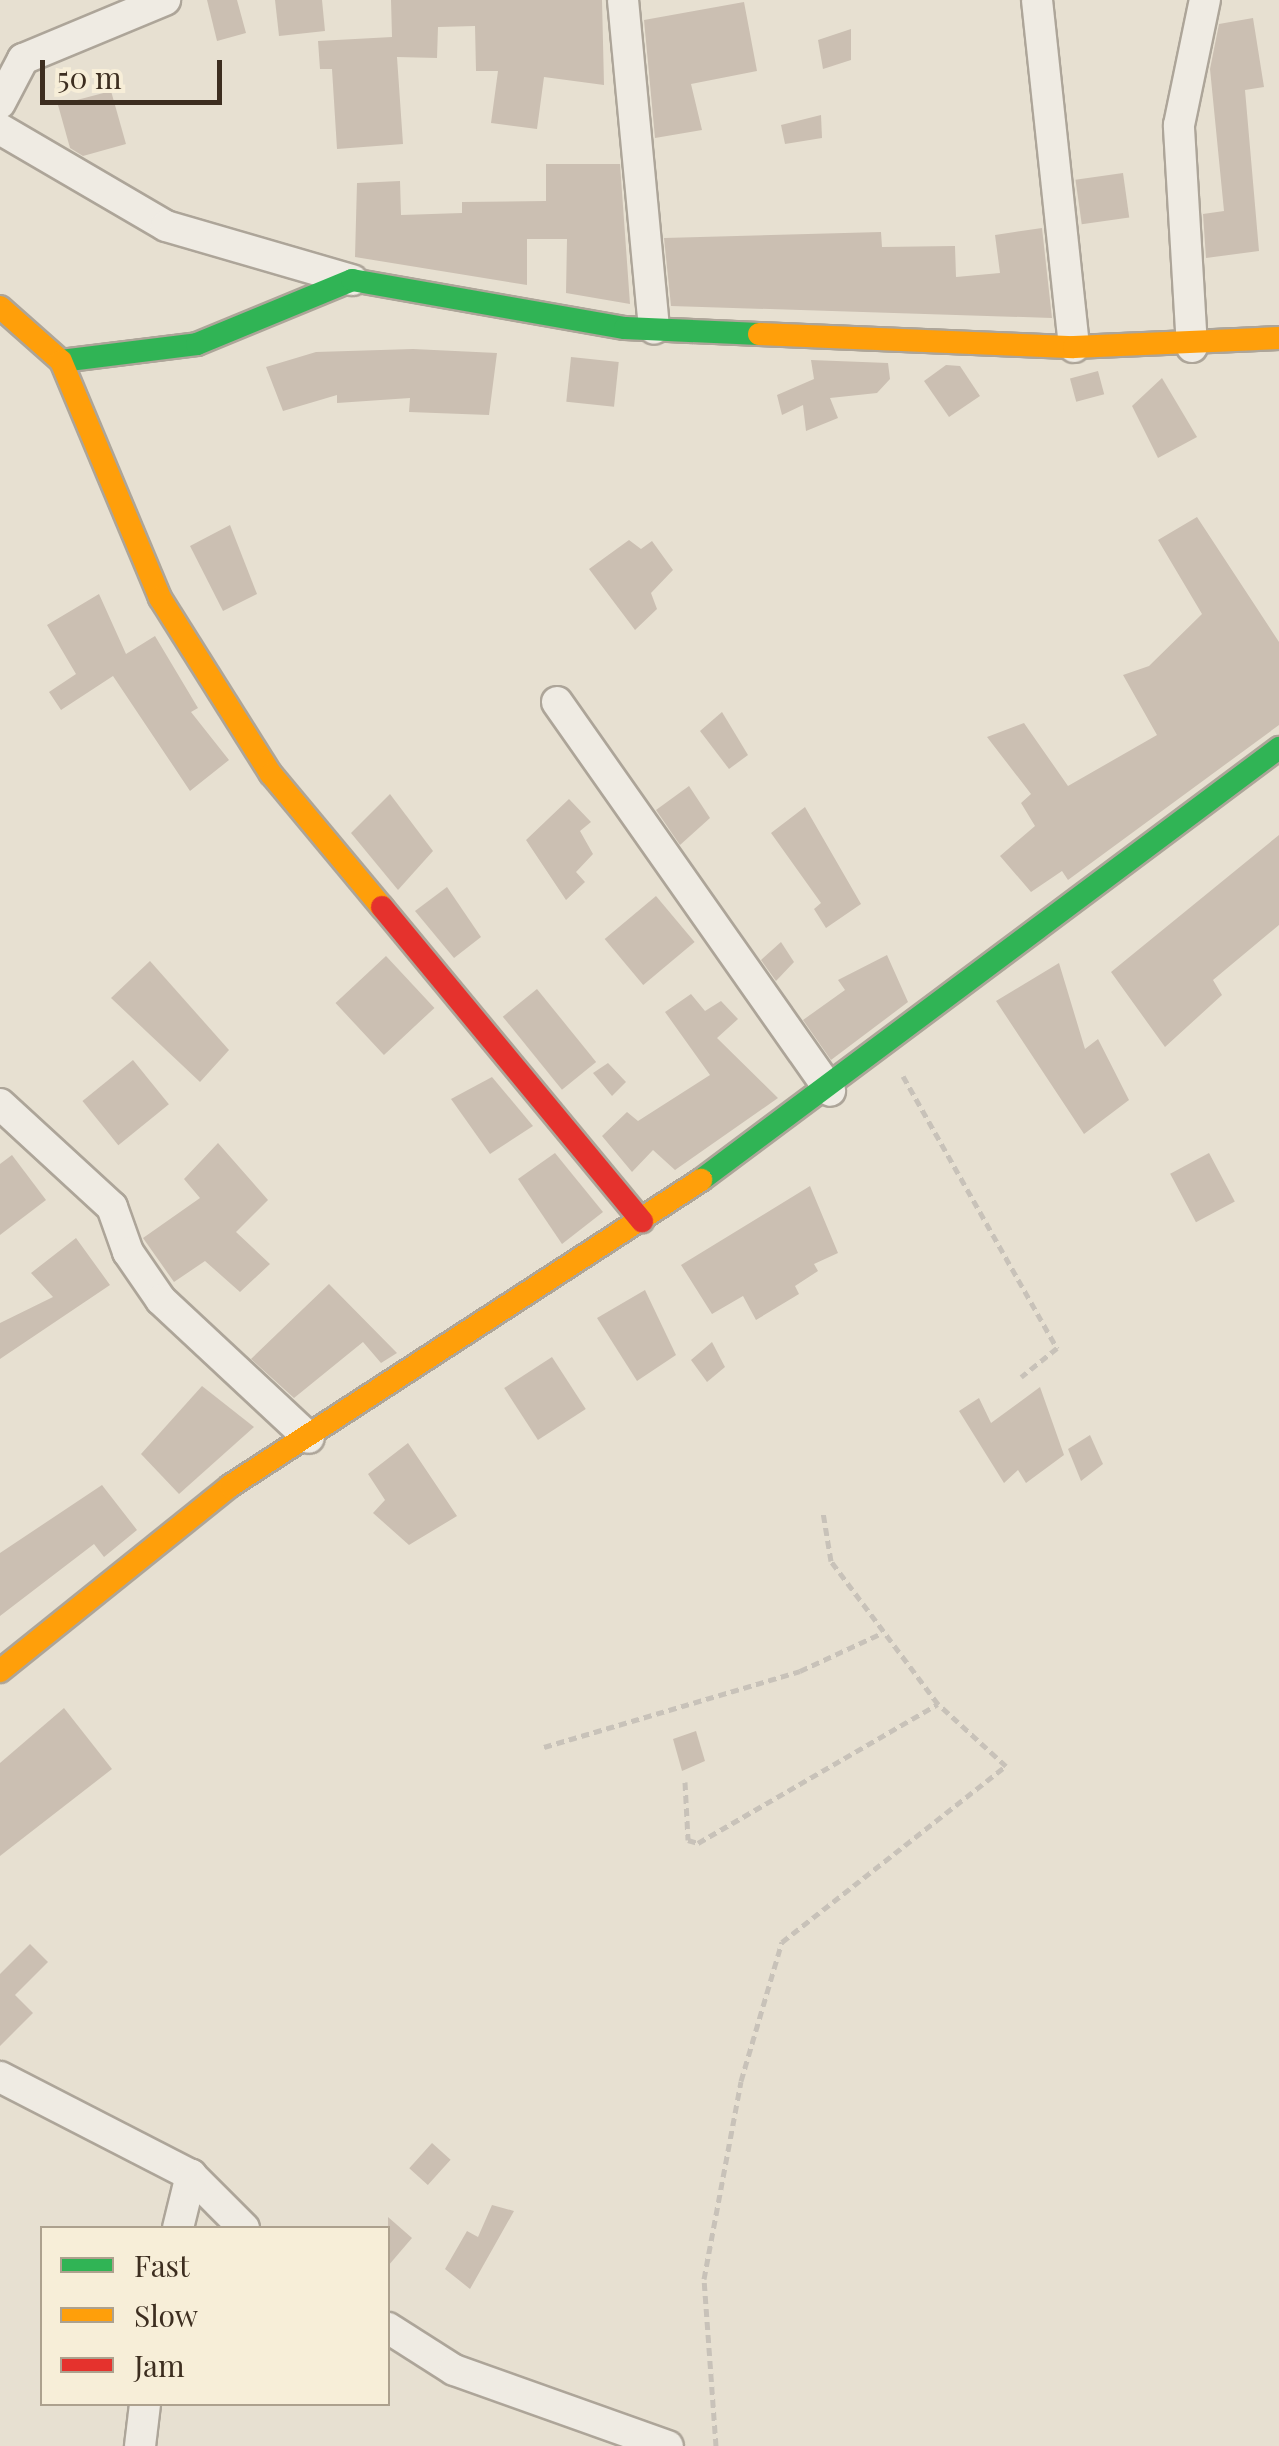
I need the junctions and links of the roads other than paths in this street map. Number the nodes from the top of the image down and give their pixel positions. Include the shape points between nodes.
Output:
1 (165, 0) edge
2 (623, 0) edge
3 (1037, 0) edge
4 (1204, 0) edge
5 (0, 104) edge
6 (0, 129) edge
7 (352, 280) junction
8 (0, 307) edge
9 (654, 329) junction
10 (1279, 338) edge
11 (1074, 347) junction
12 (1192, 347) junction
13 (61, 360) junction
14 (557, 702) dead end
15 (1277, 755) edge
16 (830, 1091) junction
17 (0, 1104) edge
18 (642, 1221) junction
19 (309, 1438) junction
20 (0, 1671) edge
21 (0, 2078) edge
22 (191, 2176) junction
23 (178, 2226) edge
24 (242, 2226) edge
25 (390, 2329) edge
26 (145, 2406) edge
27 (140, 2446) edge
28 (668, 2446) edge

1 - 5 street via 23,58
2 - 9 street
3 - 11 street
4 - 12 street via 1179,125
6 - 7 street via 166,226
7 - 9 street
7 - 13 street via 197,344
8 - 13 street
9 - 11 street
10 - 12 street
11 - 12 street
13 - 18 street via 160,598 271,774
14 - 16 street
15 - 16 street
16 - 18 street
17 - 19 street via 112,1207 128,1252 162,1300
18 - 19 street
19 - 20 street via 230,1486
21 - 22 street
22 - 23 street
22 - 24 street
25 - 28 street via 454,2370
26 - 27 street

